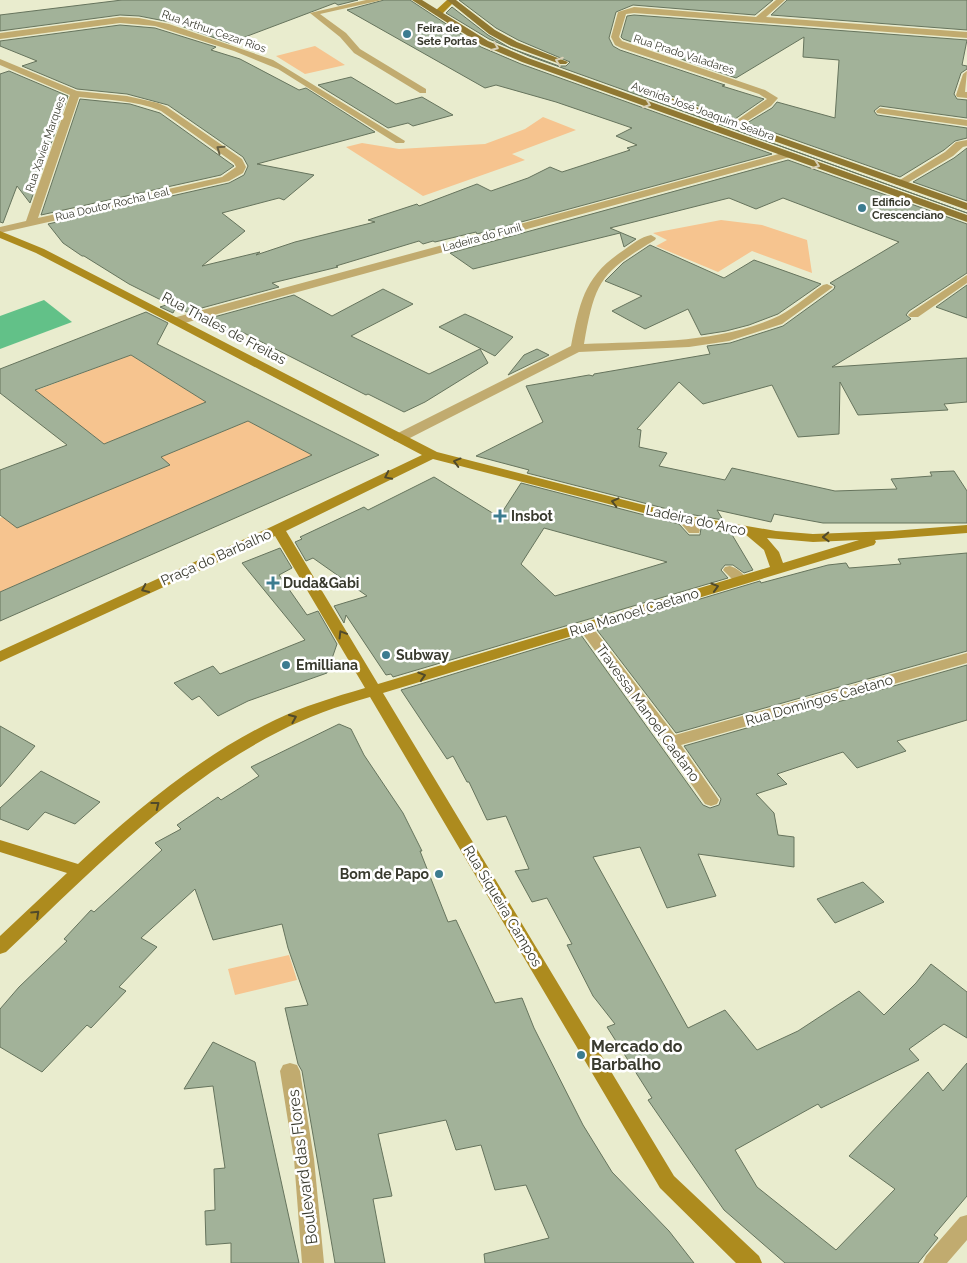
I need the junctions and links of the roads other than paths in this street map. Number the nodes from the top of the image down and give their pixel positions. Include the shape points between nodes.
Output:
1 (378, 0) edge
2 (416, 0) edge
3 (452, 0) edge
4 (781, 0) edge
5 (438, 13) junction
6 (757, 20) junction
7 (967, 35) edge
8 (0, 36) edge
9 (0, 62) edge
10 (570, 65) dead end
11 (967, 74) edge
12 (635, 88) dead end
13 (423, 91) dead end
14 (75, 94) junction
15 (967, 96) edge
16 (880, 111) dead end
17 (967, 123) edge
18 (736, 125) junction
19 (400, 141) dead end
20 (967, 143) edge
21 (786, 155) junction
22 (900, 183) junction
23 (967, 207) edge
24 (967, 219) edge
25 (31, 223) junction
26 (0, 230) edge
27 (0, 234) edge
28 (651, 238) dead end
29 (967, 278) edge
30 (827, 287) dead end
31 (914, 315) dead end
32 (178, 320) junction
33 (577, 348) junction
34 (399, 438) junction
35 (432, 455) junction
36 (683, 519) junction
37 (278, 529) junction
38 (967, 529) edge
39 (694, 530) dead end
40 (750, 532) junction
41 (892, 535) junction
42 (777, 568) junction
43 (585, 626) junction
44 (0, 657) edge
45 (967, 658) edge
46 (376, 690) junction
47 (671, 742) junction
48 (711, 800) dead end
49 (0, 846) edge
50 (82, 871) junction
51 (0, 947) edge
52 (290, 1071) dead end
53 (967, 1224) edge
54 (313, 1263) edge
55 (751, 1263) edge
56 (934, 1263) edge

1 - 13 lane via 314,13 343,35 357,51
2 - 5 main road, Avenida José Joaquim Seabra
3 - 5 main road
10 -> 3 main road via 492,32
4 - 6 street
5 -> 21 main road, Avenida José Joaquim Seabra via 467,33 503,51
6 - 7 street, Rua Prado Valadares
6 - 18 street, Rua Prado Valadares via 629,10 621,14 615,37 618,43 634,50 773,98
8 - 19 street, Rua Arthur Cezar Rios via 120,20 154,23 280,67
9 - 14 street, Rua Xavier Marques
11 - 15 lane via 960,94
12 - 18 main road, Avenida José Joaquim Seabra
14 - 25 street, Rua Xavier Marques
25 -> 14 street, Rua Doutor Rocha Leal via 225,179 241,167 238,161 164,109 126,99
16 - 17 lane
18 - 22 main road, Avenida José Joaquim Seabra
20 - 22 street via 960,144
21 -> 24 main road, Avenida José Joaquim Seabra
21 - 32 street, Ladeira do Funil
22 - 23 main road, Avenida José Joaquim Seabra
25 - 26 street, Rua Doutor Rocha Leal
27 - 32 main road, Rua Thales de Freitas via 40,250
28 - 33 street via 610,264 596,278 585,303
29 - 31 street
30 - 33 street via 778,321 725,338 689,343
32 - 34 main road, Rua Thales de Freitas
33 - 34 street
34 - 35 main road, Rua Thales de Freitas
36 -> 35 main road, Ladeira do Arco
35 -> 37 main road, Praça do Barbalho
36 - 39 lane
36 - 40 main road, Ladeira do Arco
37 -> 44 main road, Praça do Barbalho
46 -> 37 main road, Rua Siqueira Campos
38 - 41 main road, Ladeira do Arco
41 -> 40 main road, Ladeira do Arco via 813,538
40 - 42 main road via 772,549
41 - 42 main road, Rua Manoel Caetano
43 -> 42 main road, Rua Manoel Caetano via 735,574
46 -> 43 main road, Rua Manoel Caetano
43 - 47 street, Travessa Manoel Caetano
45 - 47 street, Rua Domingos Caetano
50 -> 46 main road, Rua Manoel Caetano via 151,809 252,738 290,719
46 - 55 main road, Rua Siqueira Campos via 667,1182
47 - 48 street, Travessa Manoel Caetano
49 - 50 main road
51 -> 50 main road, Rua Manoel Caetano
52 - 54 street, Boulevard das Flores via 304,1159
53 - 56 street

